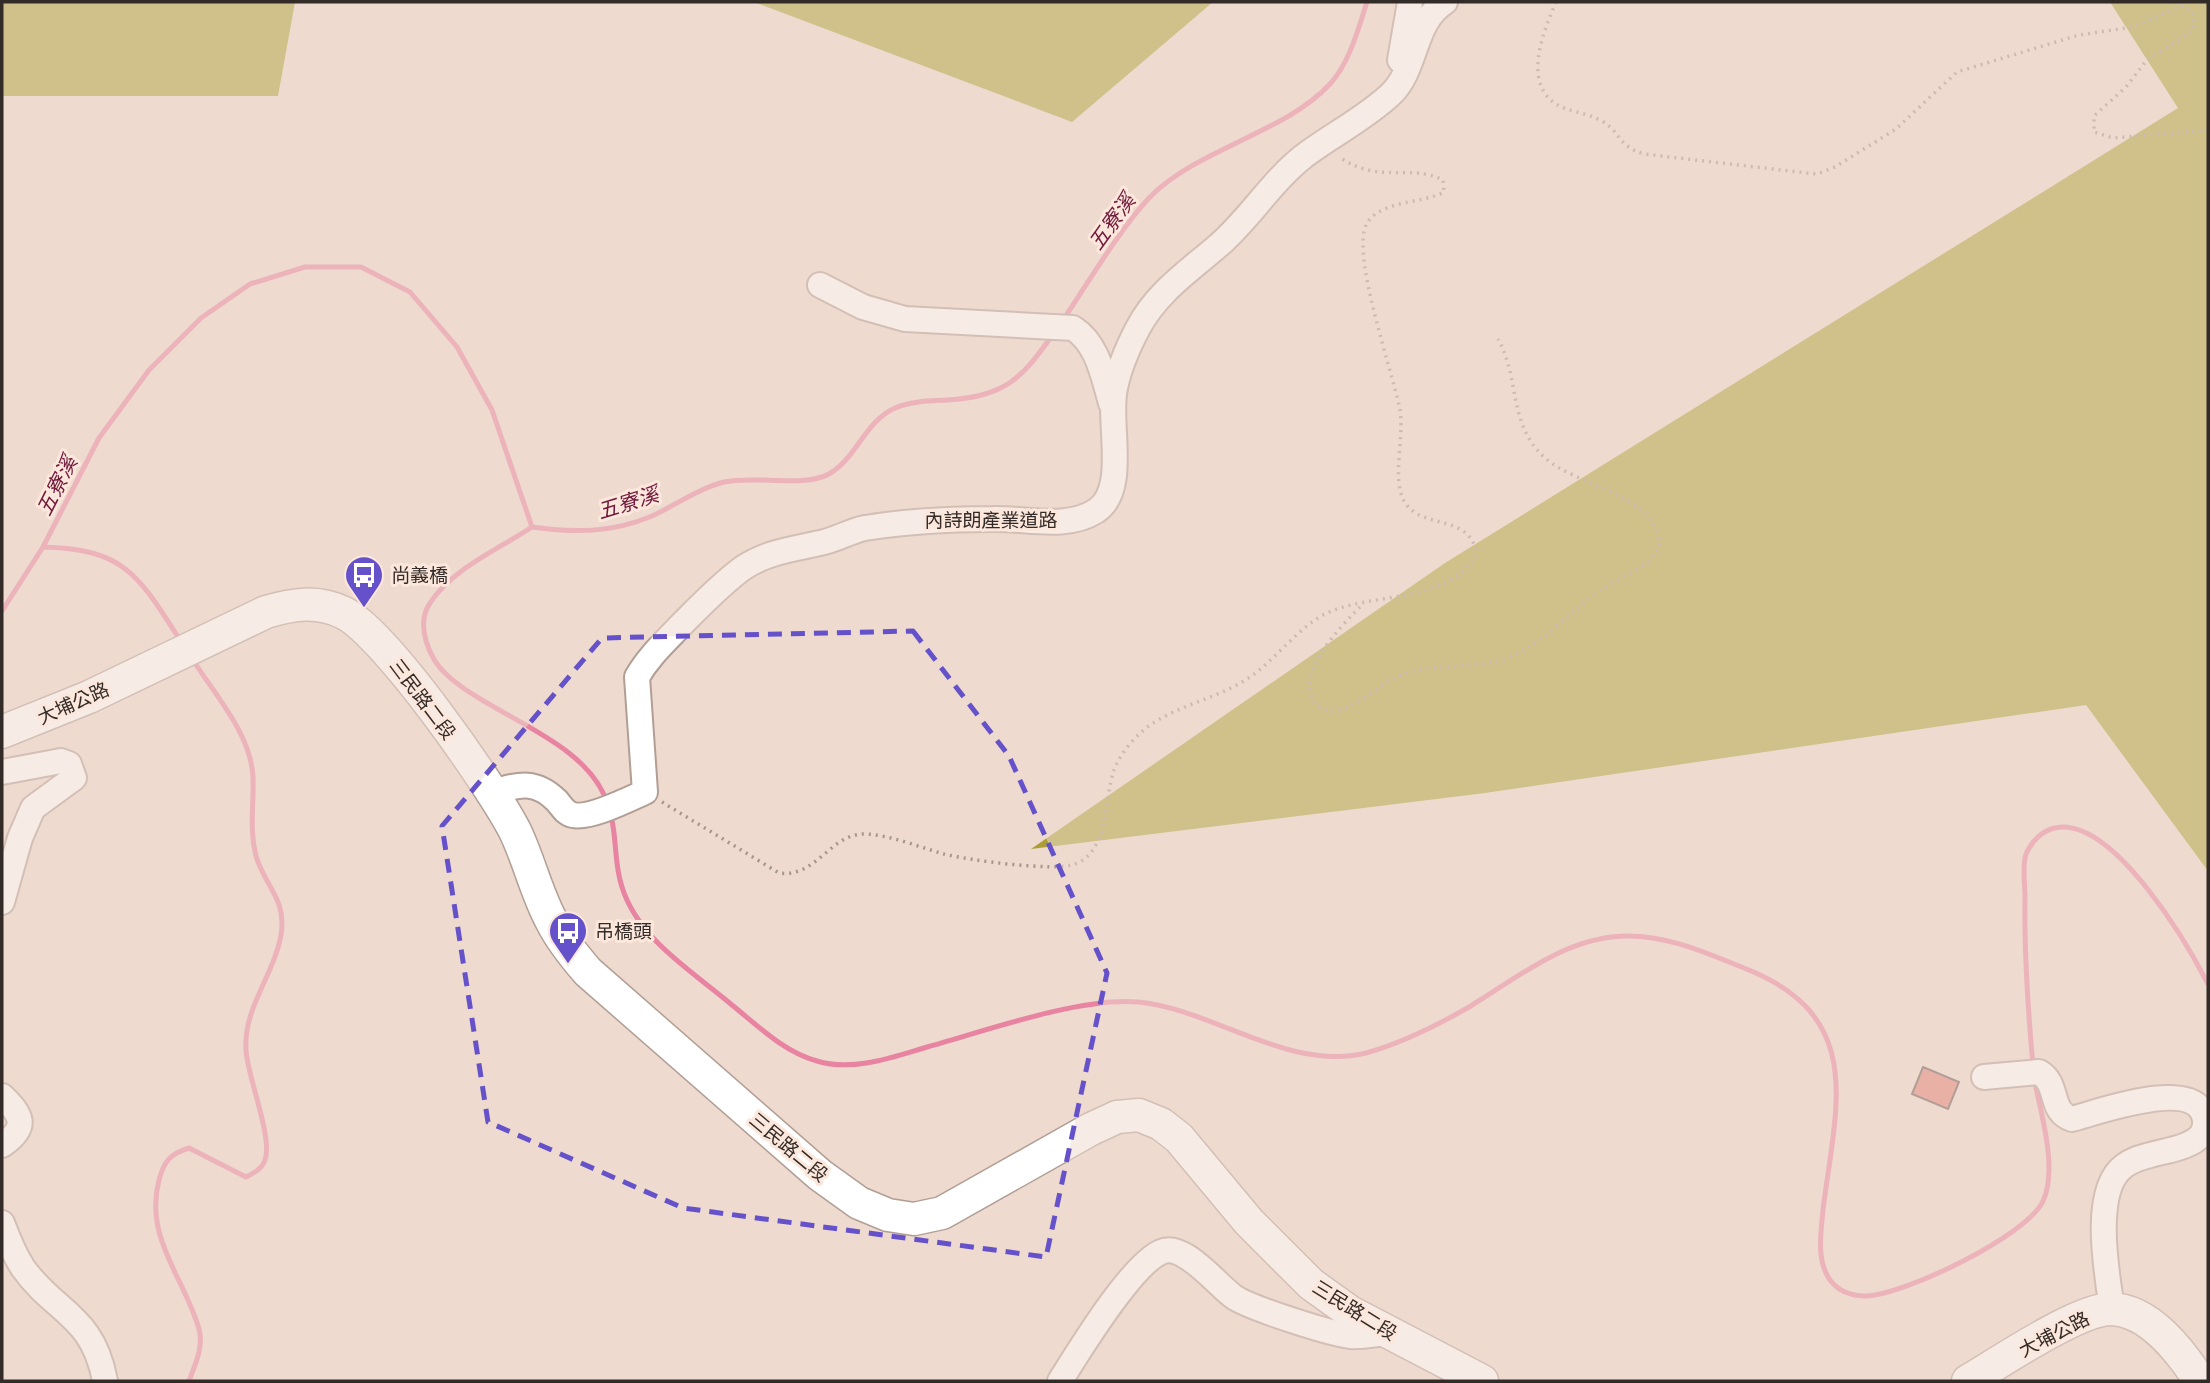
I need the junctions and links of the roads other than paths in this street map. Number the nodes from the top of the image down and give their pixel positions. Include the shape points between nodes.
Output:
1 (1410, 2) edge
2 (1445, 2) edge
3 (1396, 88) junction
4 (820, 285) dead end
5 (1112, 407) junction
6 (219, 635) joint
7 (2, 732) edge
8 (2, 772) edge
9 (493, 792) junction
10 (2, 902) edge
11 (1984, 1077) dead end
12 (2, 1096) edge
13 (2, 1145) edge
14 (2, 1223) edge
15 (2112, 1309) junction
16 (1388, 1332) junction
17 (104, 1381) edge
18 (1060, 1381) edge
19 (1482, 1381) edge
20 (1968, 1381) edge
21 (2200, 1381) edge

1 - 3 lane
2 - 3 lane, 內詩朗產業道路 via 1424,23 1412,64
3 - 5 lane, 內詩朗產業道路 via 1276,181 1220,244 1186,269 1156,300 1125,355
4 - 5 lane via 863,307 905,319 1073,328 1092,347
5 - 9 lane, 內詩朗產業道路 via 1116,465 1113,487 1099,509 1082,518 1048,522 916,519 769,555 743,568 645,662 637,677 634,797 576,816 543,788 531,784
6 - 7 main road, 大埔公路 via 89,697
6 - 9 main road, 三民路二段 via 294,604 319,604 346,614 382,646
8 - 10 lane via 61,761 69,764 74,778 33,808
9 - 16 main road, 三民路二段 via 516,833 550,918 588,972 771,1134 859,1203 914,1219 942,1213 1091,1129 1117,1117 1139,1115 1179,1138 1249,1222 1311,1284
11 - 15 lane via 2039,1072 2051,1084 2056,1107 2073,1119 2136,1100 2190,1101 2202,1110 2203,1132 2192,1142 2136,1159 2122,1167 2109,1188 2104,1206
12 - 13 lane via 19,1113 20,1121 18,1131
14 - 17 lane via 24,1269 76,1318 96,1349
15 - 20 main road, 大埔公路 via 2086,1314
15 - 21 main road, 大埔公路 via 2138,1316 2162,1334
16 - 18 lane via 1351,1336 1267,1311 1236,1298 1187,1256 1162,1251 1145,1262 1123,1289
16 - 19 main road, 三民路二段

